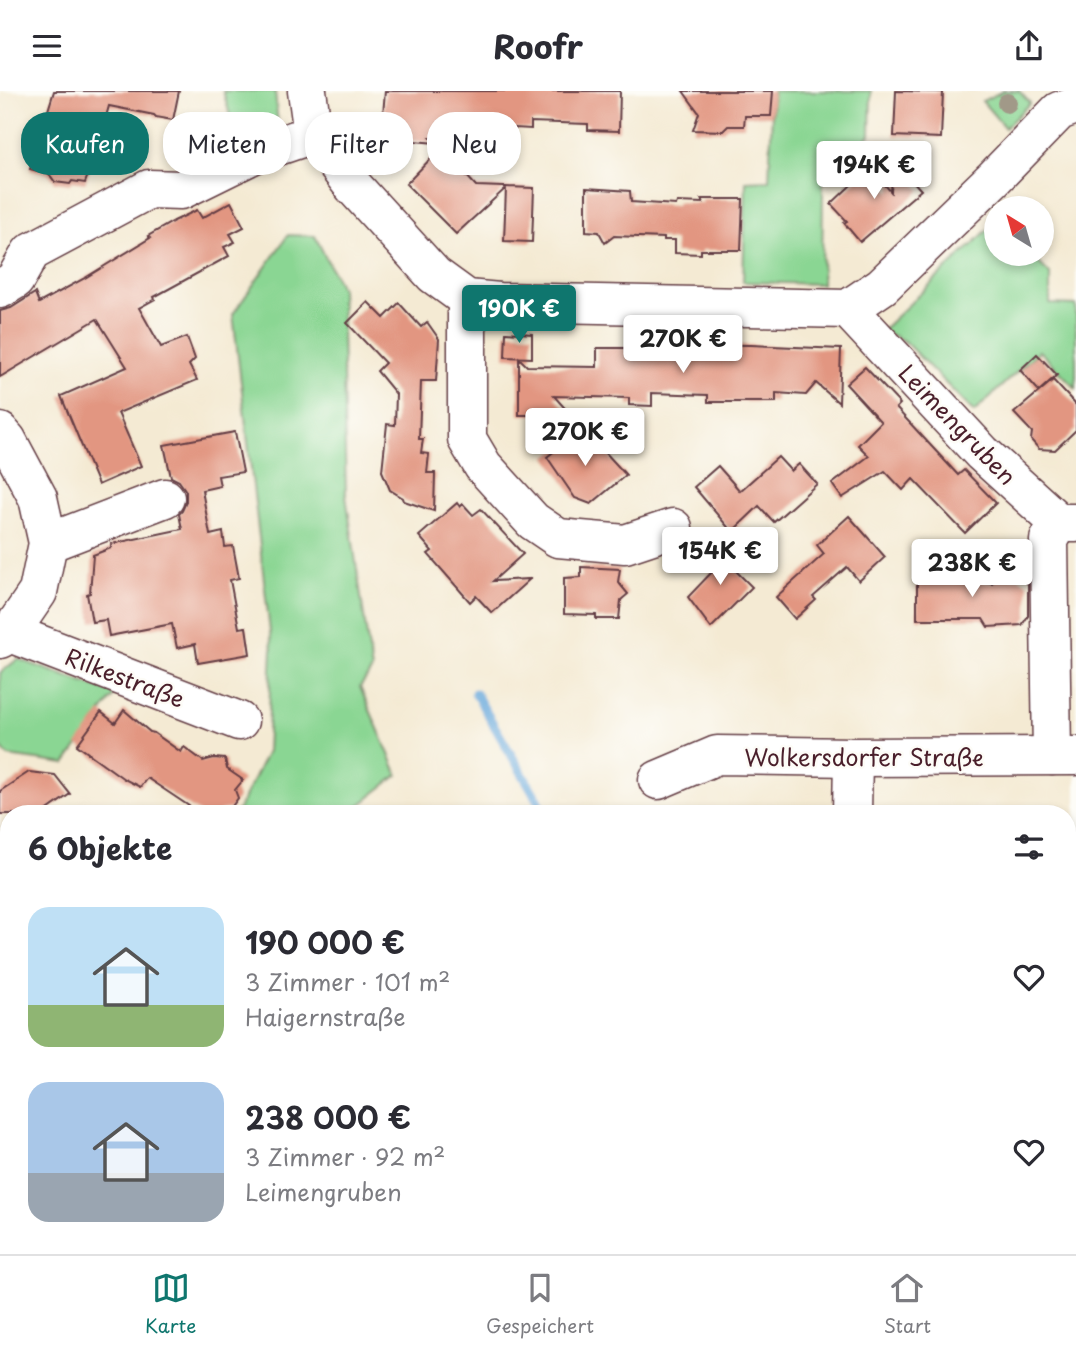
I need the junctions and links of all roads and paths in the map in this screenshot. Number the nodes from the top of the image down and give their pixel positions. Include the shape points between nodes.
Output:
1 (307, 91) edge
2 (1076, 105) edge
3 (310, 112) edge
4 (305, 137) edge
5 (345, 175) edge
6 (0, 289) edge
7 (467, 299) junction
8 (848, 309) junction
9 (0, 432) edge
10 (165, 498) dead end
11 (1067, 523) edge
12 (673, 528) dead end
13 (48, 543) junction
14 (5, 636) edge
15 (239, 721) dead end
16 (1064, 756) edge
17 (853, 757) junction
18 (658, 780) dead end
19 (852, 805) edge

1 - 3 street
2 - 8 street via 1059,111 882,286
4 - 6 street via 254,154 181,190 149,189 31,251 15,280
5 - 7 street via 434,275
7 - 8 street
7 - 12 street via 467,439 483,466 533,521 558,538 625,544
8 - 11 street, Leimengruben via 982,453
9 - 13 street via 38,498
10 - 13 street
11 - 16 street via 1049,540
13 - 14 street via 38,592
14 - 15 street, Rilkestraße
16 - 17 street, Wolkersdorfer Straße
17 - 18 street, Wolkersdorfer Straße via 717,755
17 - 19 street

